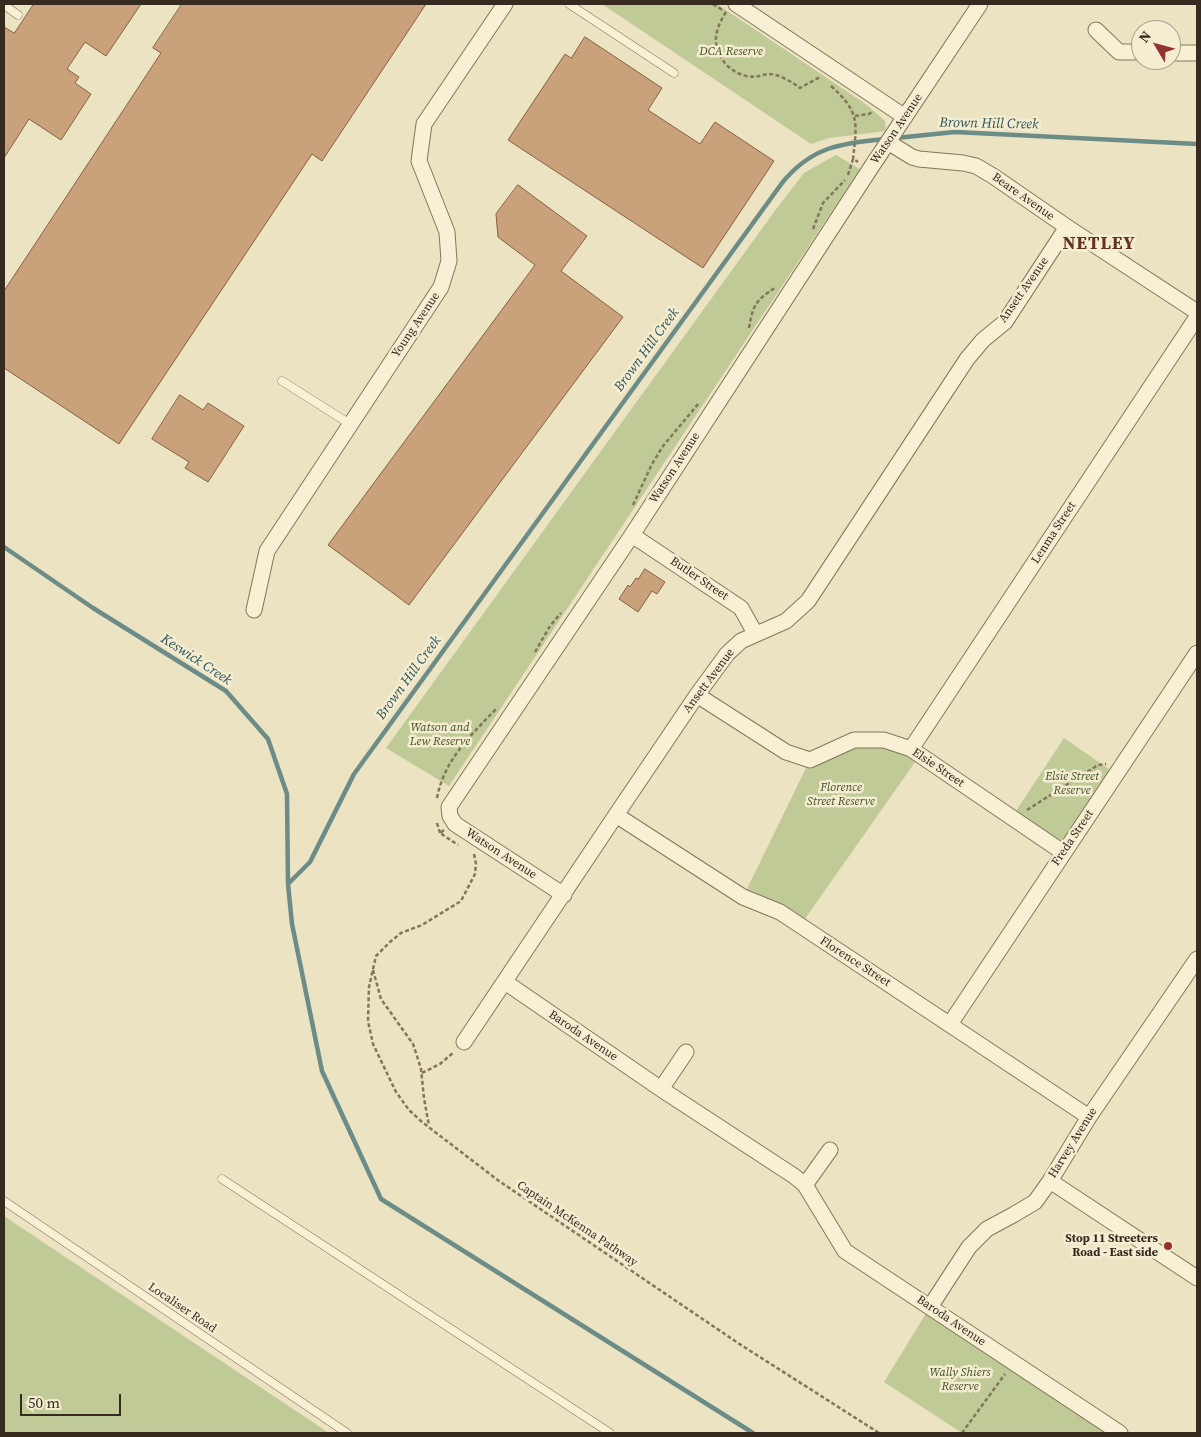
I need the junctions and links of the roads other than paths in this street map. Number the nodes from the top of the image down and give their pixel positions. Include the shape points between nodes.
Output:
1 (4, 4) edge
2 (505, 4) edge
3 (569, 4) edge
4 (980, 4) edge
5 (731, 8) edge
6 (18, 15) dead end
7 (1096, 30) dead end
8 (1131, 52) edge
9 (1181, 53) edge
10 (1197, 53) edge
11 (674, 73) dead end
12 (902, 122) junction
13 (888, 142) junction
14 (1067, 227) junction
15 (1197, 312) edge
16 (1197, 317) edge
17 (282, 381) dead end
18 (350, 424) junction
19 (632, 535) junction
20 (254, 610) dead end
21 (755, 633) junction
22 (1197, 653) edge
23 (697, 695) junction
24 (911, 749) junction
25 (616, 815) junction
26 (1064, 853) junction
27 (564, 895) junction
28 (1197, 959) edge
29 (505, 982) junction
30 (950, 1024) junction
31 (464, 1042) road end
32 (686, 1052) dead end
33 (661, 1089) junction
34 (1089, 1117) junction
35 (830, 1150) dead end
36 (222, 1179) dead end
37 (1050, 1181) junction
38 (805, 1185) junction
39 (4, 1201) edge
40 (1197, 1278) edge
41 (930, 1307) junction
42 (347, 1433) edge
43 (610, 1433) edge
44 (1120, 1433) edge

1 - 6 lane
2 - 18 street, Young Avenue via 424,124 419,161 448,232 449,261 441,288
3 - 11 lane
4 - 12 street, Watson Avenue
5 - 12 street
7 - 8 street via 1119,52
9 - 10 street
12 - 13 street, Watson Avenue
13 - 14 street, Beare Avenue via 919,159 976,166
13 - 19 street, Watson Avenue
14 - 15 street, Beare Avenue
14 - 21 street, Ansett Avenue via 1005,322 967,359 808,602 786,621
16 - 24 street, Lenma Street
17 - 18 lane
18 - 20 street, Young Avenue via 266,551
19 - 21 street, Butler Street via 741,608
19 - 27 street, Watson Avenue via 449,807 455,824
21 - 23 street, Ansett Avenue via 727,654
22 - 26 street, Freda Street
23 - 24 street, Elsie Street via 786,752 810,760 854,740 884,740
23 - 25 street, Ansett Avenue
24 - 26 street, Elsie Street
25 - 27 street, Ansett Avenue
25 - 30 street, Florence Street via 742,897 780,912
26 - 30 street, Freda Street
27 - 29 street, Ansett Avenue
28 - 34 street, Harvey Avenue
29 - 31 street, Ansett Avenue
29 - 33 street, Baroda Avenue
30 - 34 street, Florence Street
32 - 33 street
33 - 38 street, Baroda Avenue
34 - 37 street, Harvey Avenue
35 - 38 street
36 - 43 lane
37 - 40 street
37 - 41 street, Harvey Avenue via 1035,1202 987,1229 969,1247
38 - 41 street, Baroda Avenue via 845,1251
39 - 42 lane, Localiser Road
41 - 44 street, Baroda Avenue

